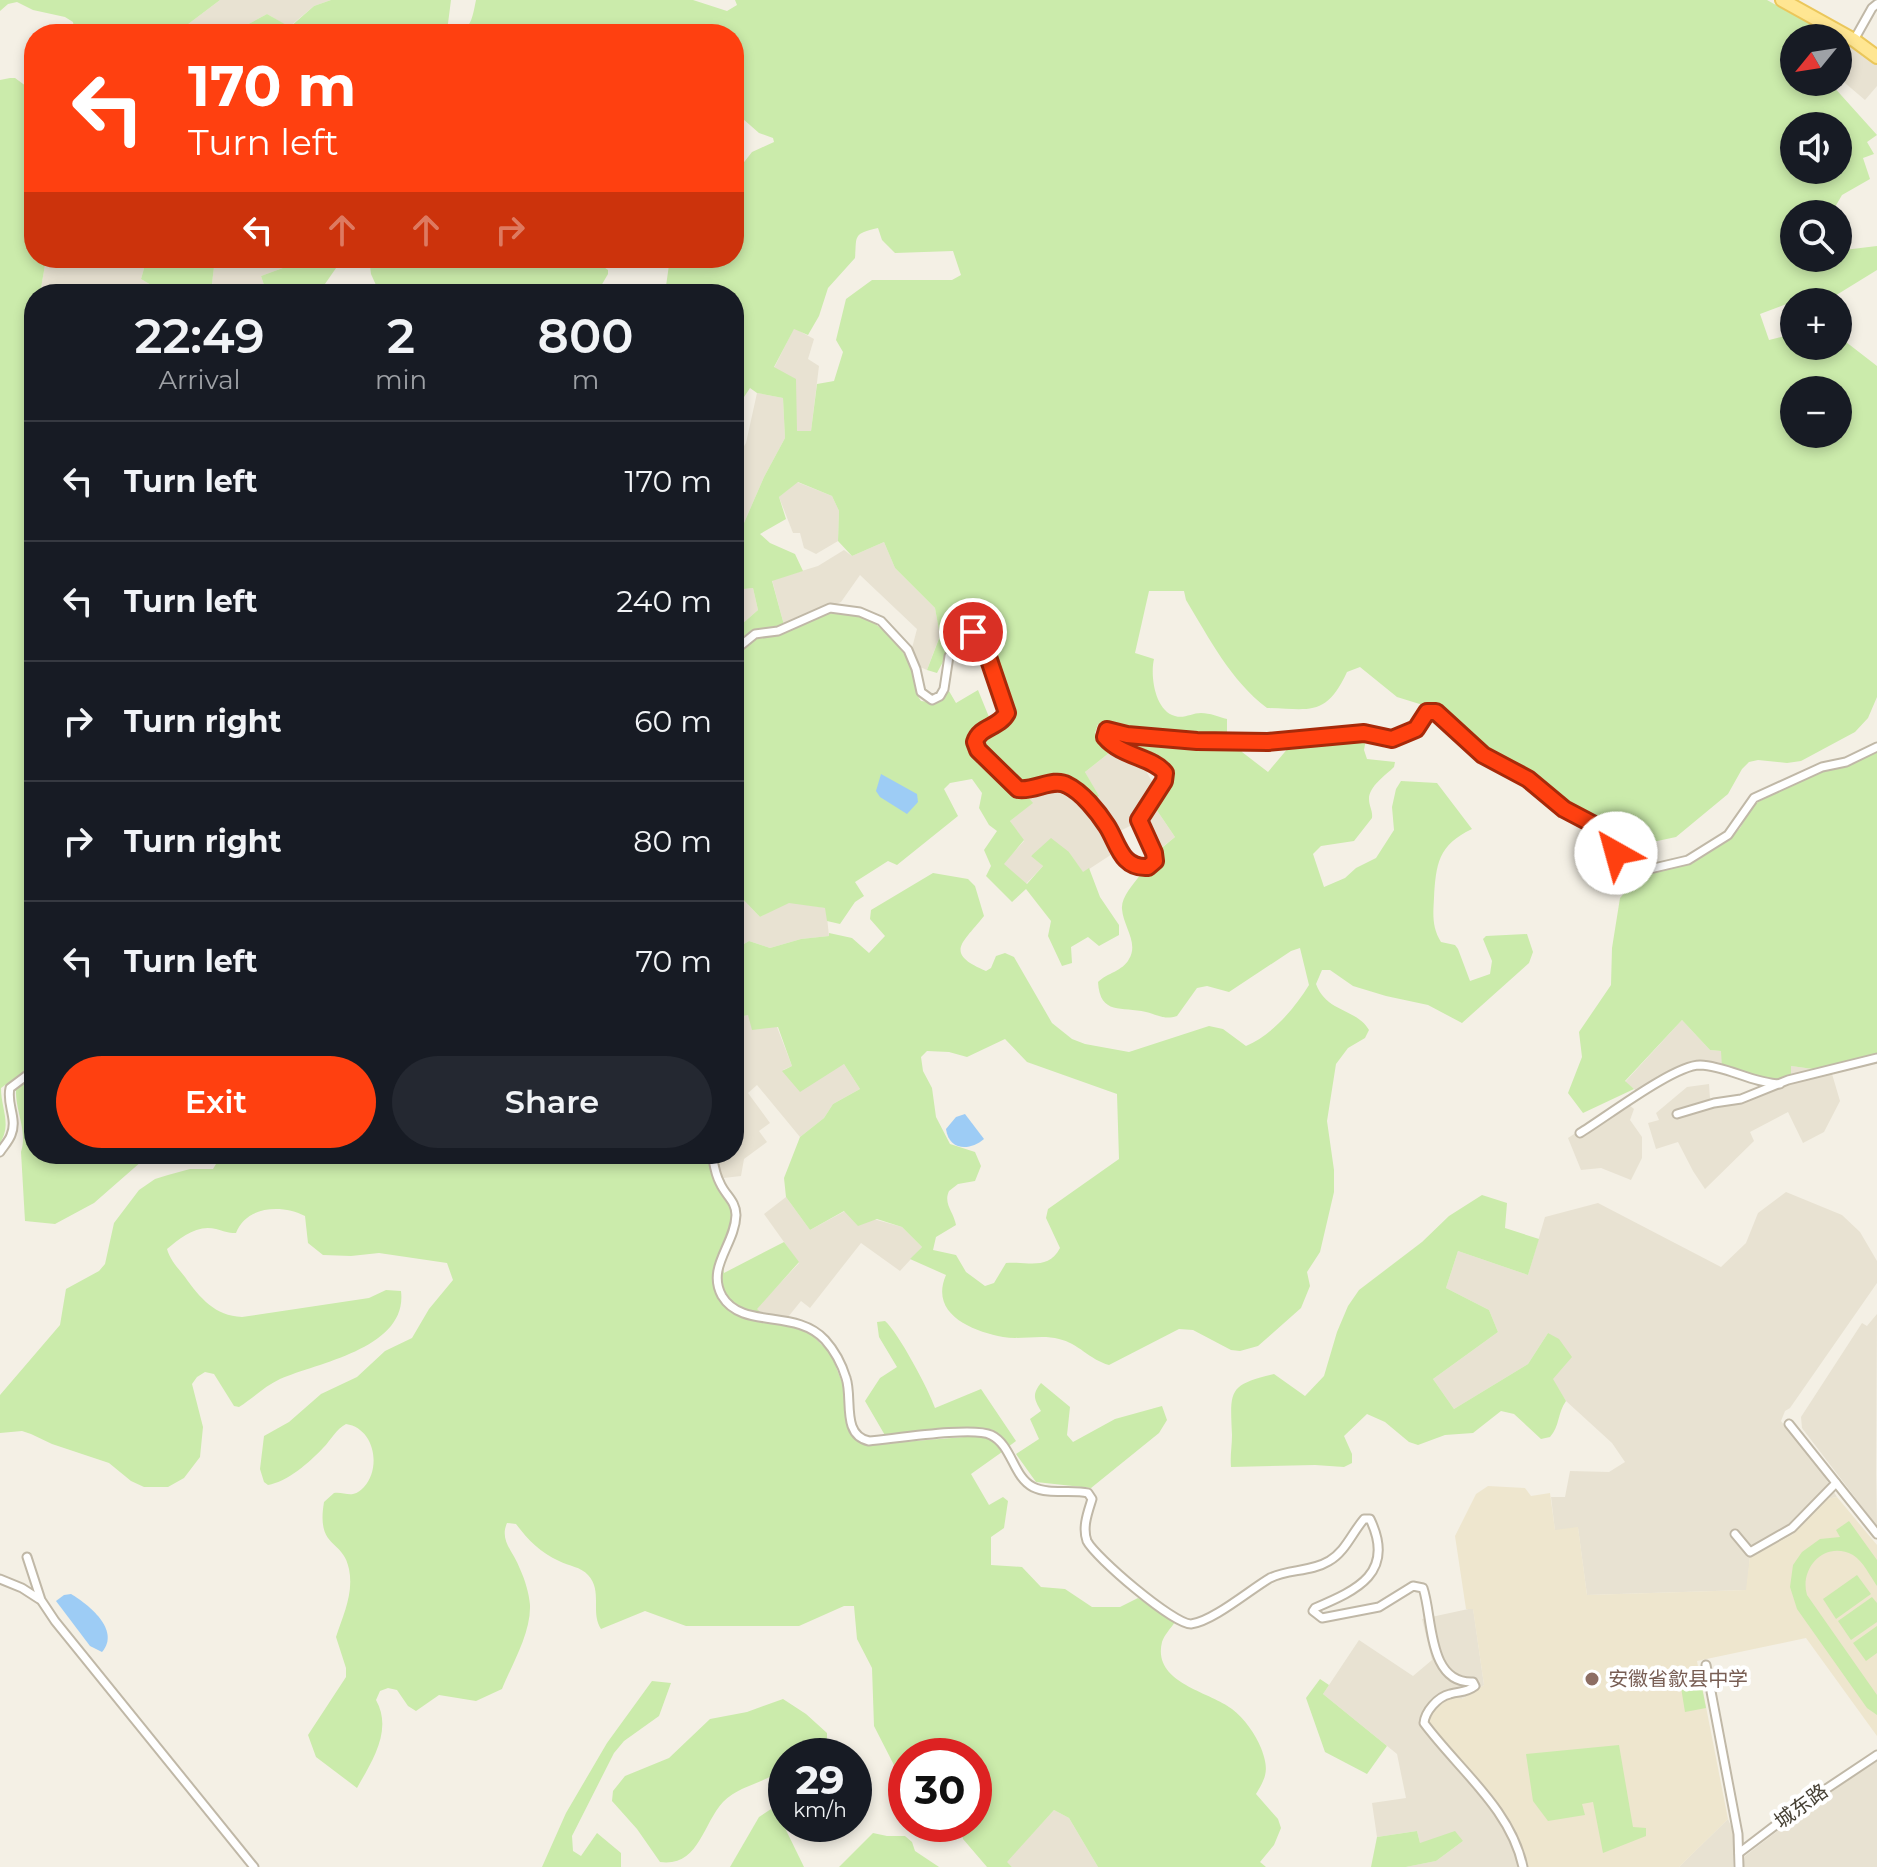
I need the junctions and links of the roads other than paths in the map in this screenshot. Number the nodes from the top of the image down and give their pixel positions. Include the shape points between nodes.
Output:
1 (1782, 0) edge
2 (1877, 4) edge
3 (1854, 40) junction
4 (1877, 57) edge
5 (744, 643) edge
6 (1877, 747) edge
7 (1877, 1058) edge
8 (24, 1076) edge
9 (1780, 1084) junction
10 (1677, 1114) dead end
11 (1580, 1133) dead end
12 (0, 1152) edge
13 (714, 1164) edge
14 (1789, 1424) dead end
15 (1836, 1483) junction
16 (1735, 1534) dead end
17 (1877, 1534) edge
18 (27, 1557) dead end
19 (0, 1579) edge
20 (41, 1600) junction
21 (1706, 1665) dead end
22 (1877, 1755) edge
23 (1739, 1853) junction
24 (254, 1867) edge
25 (1523, 1867) edge
26 (1739, 1867) edge

1 - 3 main road
2 - 3 street
3 - 4 main road
5 - 6 street via 755,634 778,631 830,608 860,612 881,621 908,650 921,692 932,700 943,691 949,656 968,634 976,633 1007,713 1001,723 978,734 978,750 1018,789 1059,782 1070,786 1102,819 1124,858 1142,867 1155,858 1139,820 1165,773 1157,764 1113,746 1105,737 1107,730 1197,741 1268,742 1364,733 1392,739 1416,729 1427,712 1436,712 1483,755 1602,829 1625,866 1637,872 1688,860 1728,835 1754,798
7 - 9 street
8 - 12 street via 8,1091 13,1126
9 - 10 street
9 - 11 street via 1693,1066 1634,1096
13 - 25 street via 736,1212 716,1273 720,1293 741,1312 791,1320 823,1338 847,1379 851,1425 858,1437 869,1441 984,1432 995,1437 1033,1487 1088,1493 1092,1499 1085,1530 1093,1549 1175,1618 1195,1623 1272,1577 1326,1563 1364,1519 1370,1519 1378,1553 1372,1573 1357,1589 1313,1611 1322,1618 1373,1609 1413,1586 1423,1588 1440,1661 1456,1679 1475,1684 1465,1692 1447,1694 1428,1710 1424,1723 1487,1798 1517,1844
14 - 15 street
15 - 16 street via 1792,1528 1750,1552
15 - 17 street
18 - 20 street
19 - 20 street
20 - 24 street
21 - 23 street
22 - 23 street, 城东路
23 - 26 street

